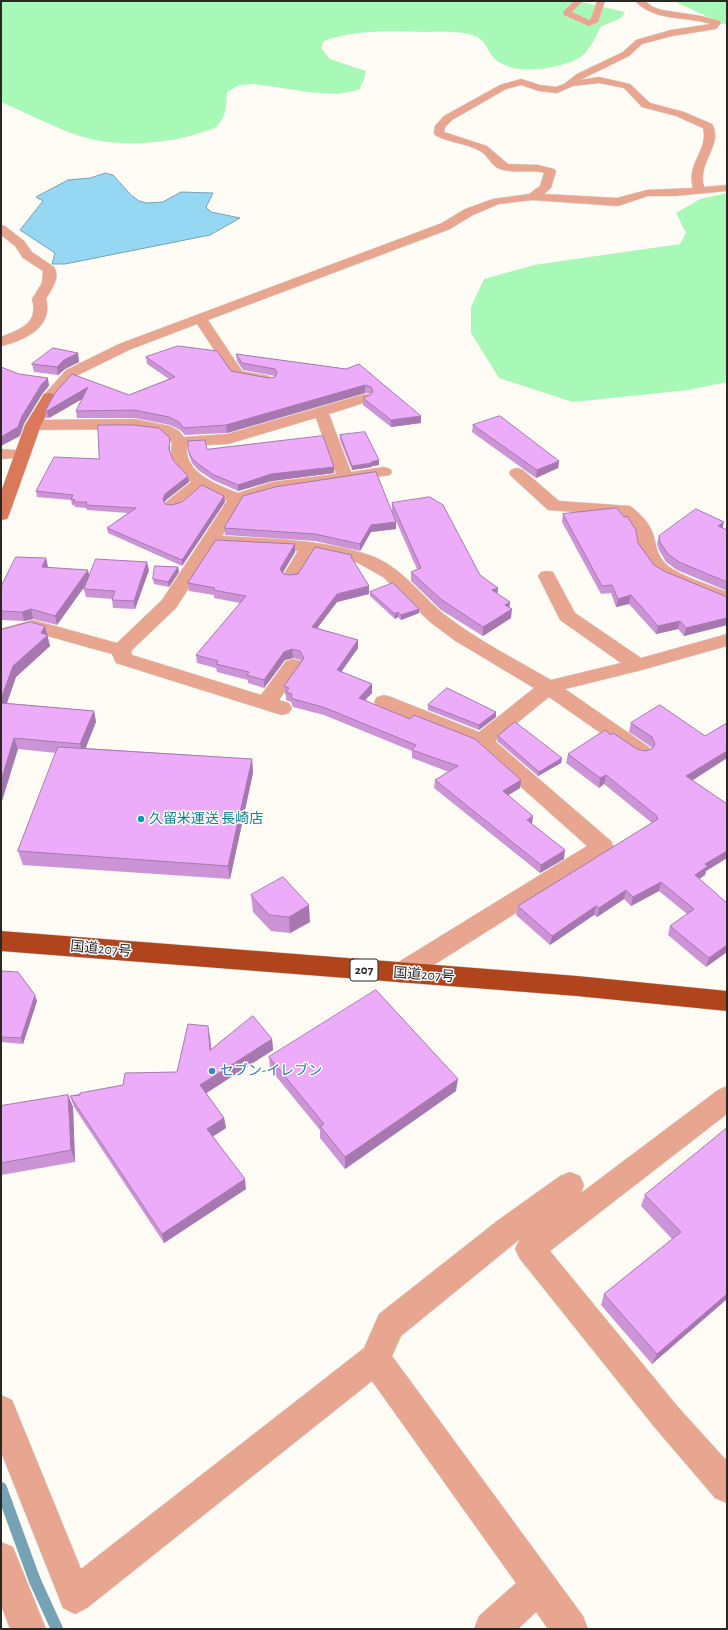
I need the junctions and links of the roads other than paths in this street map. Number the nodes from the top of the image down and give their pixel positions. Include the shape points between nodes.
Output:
1 (579, 1) edge
2 (601, 1) edge
3 (639, 1) edge
4 (566, 86) junction
5 (727, 188) edge
6 (699, 190) junction
7 (532, 197) junction
8 (1, 229) edge
9 (200, 318) junction
10 (1, 342) edge
11 (46, 380) edge
12 (269, 380) edge
13 (61, 382) junction
14 (49, 397) joint
15 (365, 398) edge
16 (321, 412) junction
17 (33, 425) junction
18 (180, 442) junction
19 (1, 454) edge
20 (23, 454) junction
21 (384, 472) dead end
22 (517, 473) dead end
23 (345, 477) junction
24 (201, 482) junction
25 (237, 499) junction
26 (173, 505) edge
27 (1, 515) edge
28 (211, 540) junction
29 (310, 547) junction
30 (547, 576) dead end
31 (291, 577) edge
32 (727, 599) edge
33 (1, 635) edge
34 (727, 640) edge
35 (121, 650) junction
36 (293, 665) dead end
37 (638, 665) junction
38 (548, 687) junction
39 (384, 702) dead end
40 (482, 741) junction
41 (642, 752) edge
42 (1, 941) edge
43 (401, 973) junction
44 (727, 1001) edge
45 (727, 1098) edge
46 (570, 1185) dead end
47 (375, 1359) junction
48 (1, 1411) edge
49 (727, 1486) edge
50 (1, 1559) edge
51 (538, 1586) junction
52 (28, 1629) edge
53 (492, 1629) edge
54 (570, 1629) edge

1 - 2 street via 567,13 589,23 595,20
3 - 4 street via 649,9 659,12 717,23 713,27 671,33 638,42 626,54 580,76
4 - 6 street via 599,80 626,86 646,105 680,114 708,126 710,137 698,165 696,180
4 - 7 street via 557,90 538,88 521,82 503,87 448,118 440,126 439,133 485,149 502,166 514,169 541,167 550,171 545,188
5 - 6 street
6 - 7 street via 647,193 618,202
7 - 9 street via 497,201 469,212 446,226
8 - 10 street via 20,244 27,255 50,270 49,283 39,299 41,311 38,318 29,329
9 - 12 street via 236,374
9 - 13 street via 93,361 71,373
11 - 13 street
13 - 14 street
14 - 17 street
15 - 16 street
16 - 18 street via 228,439
16 - 23 street
17 - 18 street via 135,424 165,429
17 - 20 street
18 - 24 street via 179,455 184,466
19 - 20 street
20 - 27 street
21 - 23 street
22 - 32 street via 554,506 624,510 643,530 647,550 659,568
23 - 25 street via 272,487
24 - 25 street
24 - 26 street
25 - 28 street
28 - 29 street
28 - 35 street via 168,604
29 - 31 street
29 - 38 street via 364,560 389,573 437,618 461,636
30 - 37 street via 567,616
33 - 35 street via 33,626
34 - 37 street
35 - 36 street via 123,659 274,706
37 - 38 street
38 - 40 street
38 - 41 street
39 - 40 street
40 - 43 street via 603,847
42 - 43 highway, 国道207号 / 207
43 - 44 highway, 国道207号 / 207 via 577,986
45 - 49 street via 530,1249
46 - 47 street via 507,1231 390,1326
47 - 48 street via 75,1596
47 - 51 street
50 - 52 street
51 - 53 street
51 - 54 street

